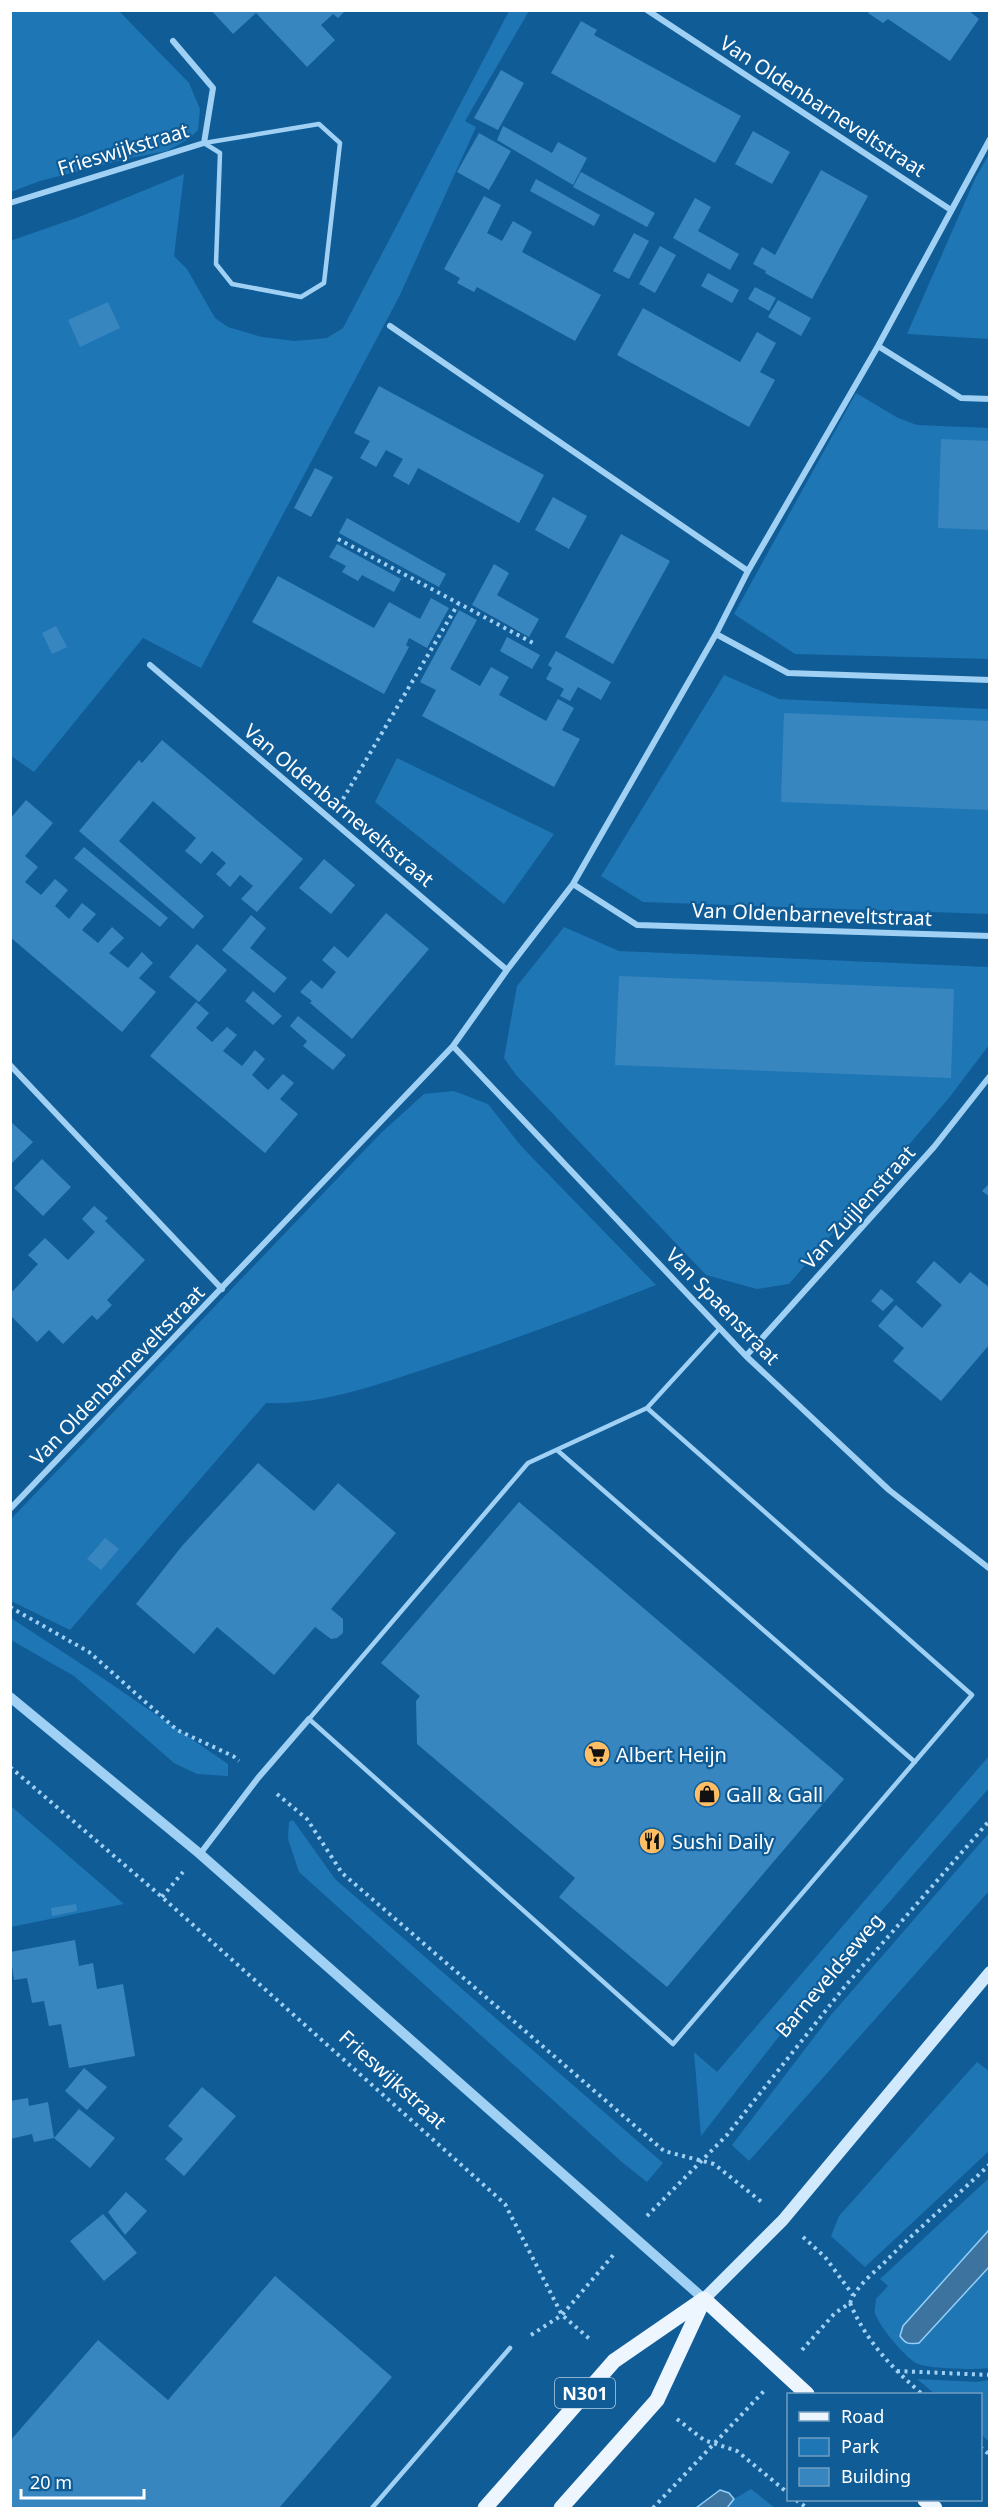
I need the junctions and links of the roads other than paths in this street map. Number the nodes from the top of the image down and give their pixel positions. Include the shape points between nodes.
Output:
1 (647, 10) edge
2 (173, 41) dead end
3 (990, 139) edge
4 (204, 143) junction
5 (10, 203) edge
6 (951, 210) junction
7 (390, 326) dead end
8 (878, 346) junction
9 (990, 399) edge
10 (748, 571) junction
11 (716, 634) junction
12 (150, 665) dead end
13 (990, 680) edge
14 (573, 884) junction
15 (990, 936) edge
16 (507, 970) junction
17 (453, 1046) junction
18 (10, 1065) edge
19 (990, 1076) edge
20 (222, 1289) junction
21 (720, 1329) junction
22 (746, 1356) junction
23 (647, 1408) junction
24 (556, 1450) junction
25 (10, 1509) edge
26 (990, 1569) edge
27 (10, 1697) edge
28 (309, 1719) junction
29 (915, 1762) junction
30 (200, 1854) junction
31 (990, 1972) edge
32 (704, 2299) junction
33 (510, 2348) road end
34 (806, 2393) edge
35 (372, 2508) edge
36 (485, 2508) edge
37 (561, 2508) edge

1 - 6 street, Van Oldenbarneveltstraat
2 - 4 street, Frieswijkstraat via 213,88
3 - 6 street, Van Oldenbarneveltstraat
4 - 4 lane via 220,153 216,264 232,284 302,297 324,283 340,143 319,124
4 - 5 street, Frieswijkstraat
6 - 8 street, Van Oldenbarneveltstraat
7 - 10 street
8 - 9 street via 961,398
8 - 10 street, Van Oldenbarneveltstraat
10 - 11 street, Van Oldenbarneveltstraat
11 - 13 street via 788,673
11 - 14 street, Van Oldenbarneveltstraat
12 - 16 street, Van Oldenbarneveltstraat
14 - 15 street, Van Oldenbarneveltstraat via 636,925
14 - 16 street, Van Oldenbarneveltstraat
16 - 17 street, Van Oldenbarneveltstraat
17 - 20 street, Van Oldenbarneveltstraat
17 - 21 street, Van Spaenstraat
18 - 20 street, Van Oldenbarneveltstraat
19 - 22 street, Van Zuijlenstraat via 934,1147
20 - 25 street, Van Oldenbarneveltstraat
21 - 22 street, Van Spaenstraat
21 - 23 lane
22 - 26 street, Van Spaenstraat via 889,1490
23 - 24 lane
23 - 29 lane via 972,1695
24 - 28 lane via 528,1463
24 - 29 lane
27 - 30 street, Frieswijkstraat
28 - 29 lane via 673,2044
28 - 30 street
30 - 32 street, Frieswijkstraat
31 - 32 main road, N301 via 783,2220
32 - 34 main road
32 - 36 main road, N301 via 614,2361
32 - 37 main road, N301 via 657,2400
33 - 35 lane

